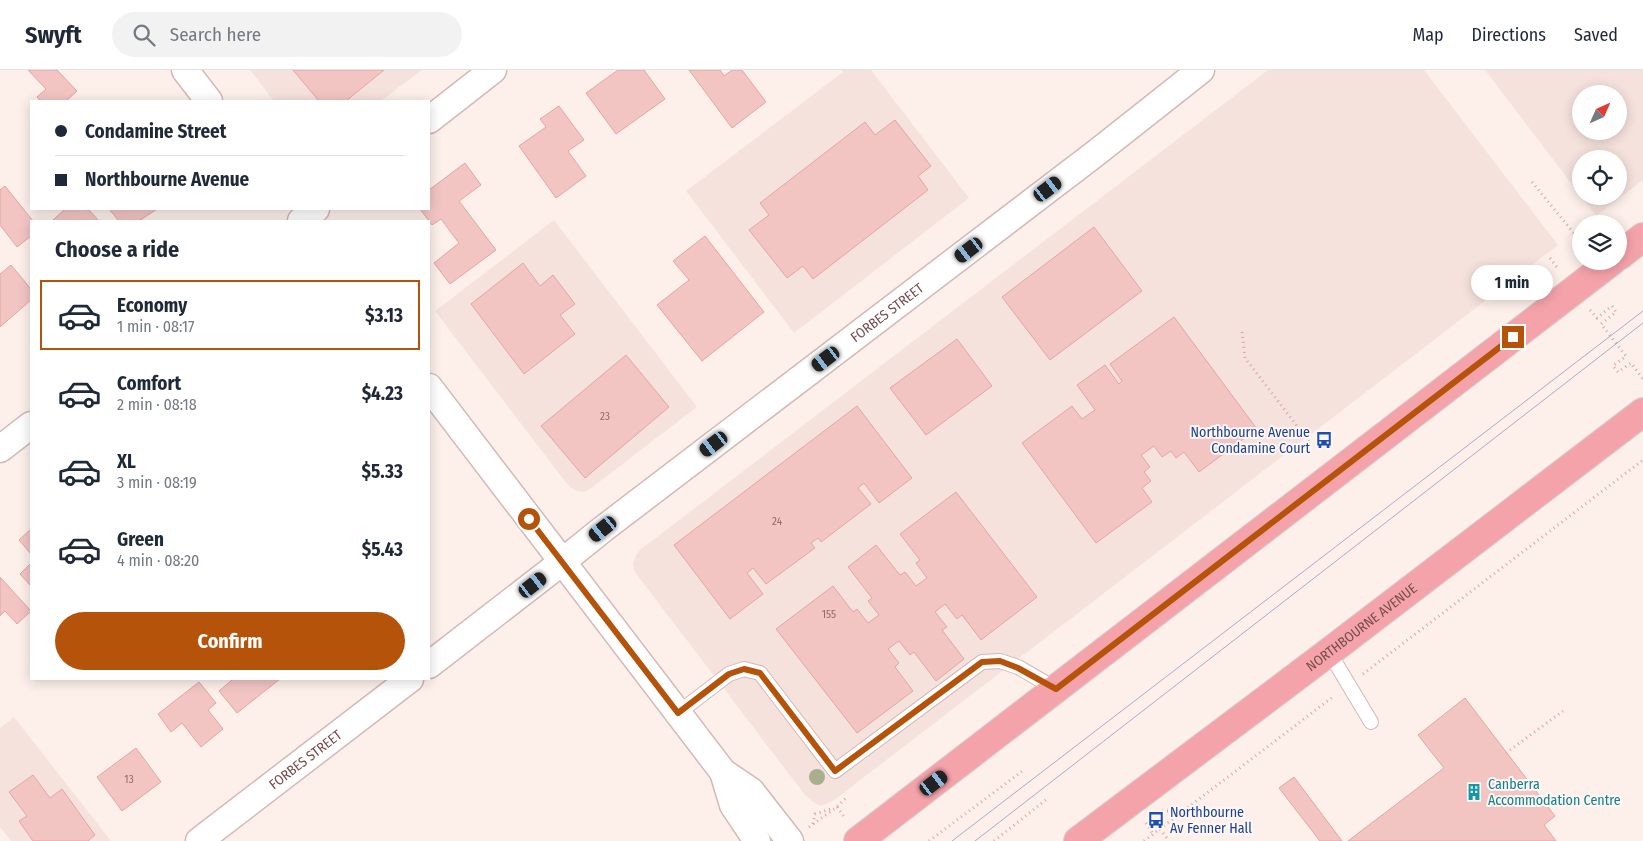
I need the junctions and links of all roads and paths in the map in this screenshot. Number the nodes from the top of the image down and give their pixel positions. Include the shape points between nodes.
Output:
1 (185, 70) edge
2 (493, 70) edge
3 (1201, 70) edge
4 (209, 100) edge
5 (430, 119) edge
6 (1532, 182) dead end
7 (291, 210) edge
8 (315, 210) edge
9 (299, 220) edge
10 (301, 220) edge
11 (1572, 231) edge
12 (1643, 237) edge
13 (1627, 250) edge
14 (1550, 258) dead end
15 (1601, 270) edge
16 (1575, 290) junction
17 (1242, 332) dead end
18 (1643, 379) edge
19 (430, 389) edge
20 (1643, 412) edge
21 (30, 426) edge
22 (1310, 443) dead end
23 (0, 448) edge
24 (1643, 460) edge
25 (562, 562) junction
26 (1329, 652) junction
27 (430, 664) edge
28 (409, 680) edge
29 (1348, 685) junction
30 (1056, 689) junction
31 (1563, 711) dead end
32 (678, 713) junction
33 (1371, 722) dead end
34 (1506, 753) dead end
35 (1024, 770) dead end
36 (723, 772) junction
37 (848, 796) dead end
38 (1047, 799) dead end
39 (837, 807) junction
40 (1184, 810) junction
41 (1160, 811) dead end
42 (1146, 822) dead end
43 (813, 824) junction
44 (1160, 829) junction
45 (1154, 834) junction
46 (796, 836) edge
47 (199, 841) edge
48 (757, 841) edge
49 (858, 841) edge
50 (929, 841) edge
51 (994, 841) edge
52 (1078, 841) edge
53 (1144, 841) edge
54 (1169, 841) edge

1 - 4 street
2 - 5 street
3 - 25 street, FORBES STREET
6 - 11 path
7 - 9 street
8 - 10 street
12 - 13 highway
14 - 16 path
15 - 16 highway
16 - 18 path via 1597,318 1612,306 1616,312 1601,324 1626,356 1613,366 1618,372 1630,363
16 - 30 highway
17 - 22 path via 1245,358
19 - 25 street
20 - 26 highway, NORTHBOURNE AVENUE
21 - 23 street
24 - 29 path
25 - 27 street, FORBES STREET
25 - 32 street
26 - 29 lane
26 - 52 highway, NORTHBOURNE AVENUE
28 - 47 street, FORBES STREET
29 - 33 lane
29 - 40 path
30 - 32 lane via 1000,661 982,662 835,771 760,673 744,669 729,674
30 - 49 highway
31 - 34 path
32 - 36 street
35 - 50 path
36 - 46 street via 751,791
36 - 48 street via 733,805
37 - 39 path
38 - 51 path
39 - 43 path
39 - 43 path via 815,814
40 - 41 path
40 - 44 path
42 - 45 path
43 - 46 path
44 - 45 path
44 - 54 path
45 - 53 path

